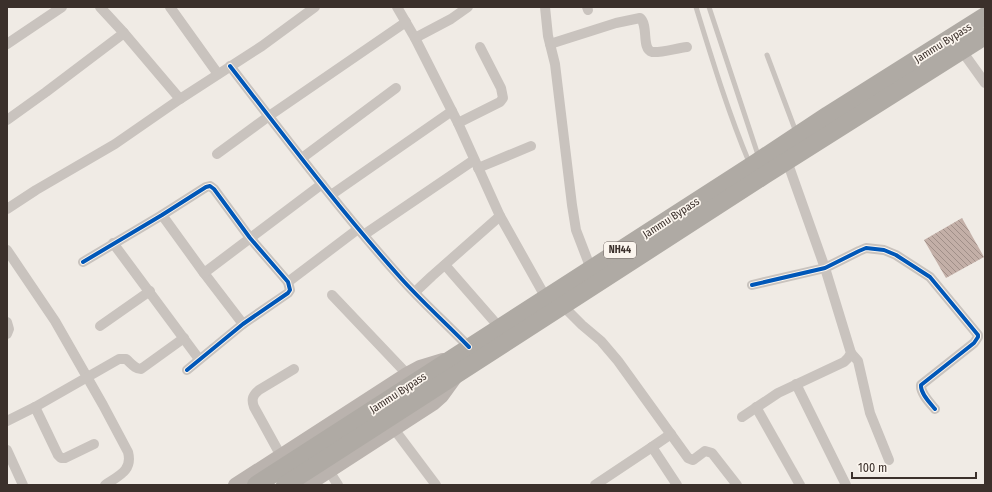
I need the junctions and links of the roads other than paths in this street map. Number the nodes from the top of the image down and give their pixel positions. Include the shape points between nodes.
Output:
1 (62, 7) edge
2 (100, 7) edge
3 (170, 7) edge
4 (315, 7) edge
5 (397, 7) edge
6 (468, 7) edge
7 (546, 7) edge
8 (696, 7) edge
9 (709, 7) edge
10 (985, 16) edge
11 (406, 22) junction
12 (124, 33) junction
13 (985, 36) edge
14 (415, 38) junction
15 (7, 44) edge
16 (550, 44) junction
17 (480, 47) dead end
18 (686, 47) dead end
19 (962, 51) junction
20 (767, 55) dead end
21 (230, 66) junction
22 (218, 74) junction
23 (985, 83) edge
24 (396, 88) dead end
25 (180, 99) junction
26 (452, 111) junction
27 (269, 116) junction
28 (7, 120) edge
29 (458, 123) junction
30 (797, 135) junction
31 (531, 146) dead end
32 (217, 154) dead end
33 (302, 158) junction
34 (787, 161) junction
35 (476, 164) junction
36 (758, 170) junction
37 (322, 184) junction
38 (331, 195) junction
39 (7, 209) edge
40 (162, 216) junction
41 (500, 216) junction
42 (361, 232) junction
43 (250, 238) junction
44 (113, 243) junction
45 (7, 250) edge
46 (83, 262) dead end
47 (444, 265) junction
48 (825, 268) junction
49 (591, 269) junction
50 (204, 273) junction
51 (288, 282) junction
52 (752, 285) dead end
53 (150, 291) junction
54 (415, 292) junction
55 (332, 295) dead end
56 (546, 298) junction
57 (563, 306) junction
58 (7, 322) edge
59 (243, 324) junction
60 (100, 326) dead end
61 (500, 328) junction
62 (7, 334) edge
63 (184, 338) junction
64 (469, 347) junction
65 (851, 353) junction
66 (199, 359) junction
67 (456, 365) junction
68 (187, 370) dead end
69 (294, 370) dead end
70 (407, 374) junction
71 (88, 376) junction
72 (796, 384) junction
73 (35, 407) junction
74 (756, 407) junction
75 (935, 409) dead end
76 (742, 417) dead end
77 (7, 421) edge
78 (394, 429) junction
79 (671, 434) junction
80 (94, 444) dead end
81 (652, 447) junction
82 (7, 450) edge
83 (281, 456) junction
84 (889, 460) dead end
85 (330, 471) junction
86 (597, 484) edge
87 (23, 485) edge
88 (105, 485) edge
89 (235, 485) edge
90 (256, 485) edge
91 (286, 485) edge
92 (308, 485) edge
93 (338, 485) edge
94 (436, 485) edge
95 (677, 485) edge
96 (737, 485) edge
97 (800, 485) edge
98 (846, 485) edge

1 - 15 street
2 - 12 street
3 - 22 street
4 - 21 street
5 - 11 street
6 - 14 street
7 - 16 street
8 - 36 lane via 736,130
9 - 36 lane
10 - 30 highway, Jammu Bypass / NH44
11 - 14 street
11 - 27 street
12 - 25 street
12 - 28 street
13 - 19 highway, Jammu Bypass / NH44
14 - 26 street
16 - 18 street via 640,18 643,20 649,50 653,52
16 - 49 street via 555,64 576,230
17 - 29 street via 504,98
19 - 23 street
19 - 34 highway, Jammu Bypass / NH44
20 - 30 lane
21 - 22 street
21 - 27 street
22 - 25 street
24 - 33 street
25 - 39 street via 115,144
26 - 29 street
26 - 38 street
27 - 32 street
27 - 33 street
29 - 35 street
30 - 36 highway, Jammu Bypass / NH44
31 - 35 street
33 - 37 street
34 - 36 highway, Jammu Bypass / NH44
34 - 48 street
35 - 41 street
35 - 42 street
36 - 49 highway, Jammu Bypass / NH44
36 - 57 highway, Jammu Bypass / NH44
37 - 38 street
37 - 43 street
38 - 42 street
40 - 43 street via 210,186
40 - 44 street
40 - 50 street
41 - 47 street
41 - 56 street
42 - 51 street
42 - 54 street
43 - 50 street
43 - 51 street
44 - 46 street
44 - 53 street
45 - 71 street
47 - 54 street
47 - 61 street
48 - 52 street
48 - 65 street
48 - 75 street via 866,248 884,250 896,255 930,277 978,335 974,343 922,385 922,392
49 - 56 highway, Jammu Bypass / NH44
50 - 59 street
51 - 59 street via 288,292
53 - 60 street
53 - 63 street
54 - 64 street
55 - 70 street
56 - 61 highway, Jammu Bypass / NH44
57 - 67 highway, Jammu Bypass / NH44
57 - 79 street via 610,351
58 - 62 street
59 - 66 street
61 - 64 highway, Jammu Bypass / NH44
63 - 66 street
63 - 71 street via 142,369 121,358
64 - 67 highway, Jammu Bypass / NH44
65 - 72 street via 844,362
65 - 84 street via 858,361 870,413
66 - 68 street
67 - 70 street via 436,361
67 - 78 street via 442,396
67 - 90 highway, Jammu Bypass / NH44
67 - 91 highway, Jammu Bypass / NH44
69 - 83 street via 259,390 252,402
70 - 83 street
71 - 73 street
71 - 88 street via 130,459 130,465 126,470
72 - 74 street
72 - 98 street
73 - 77 street
73 - 80 street via 61,458
74 - 76 street
74 - 97 street
78 - 85 street
78 - 94 street
79 - 81 street
79 - 96 street via 690,459 695,459 705,451 712,453
81 - 86 street
81 - 95 street
82 - 87 street
83 - 89 street
85 - 92 street
85 - 93 street

